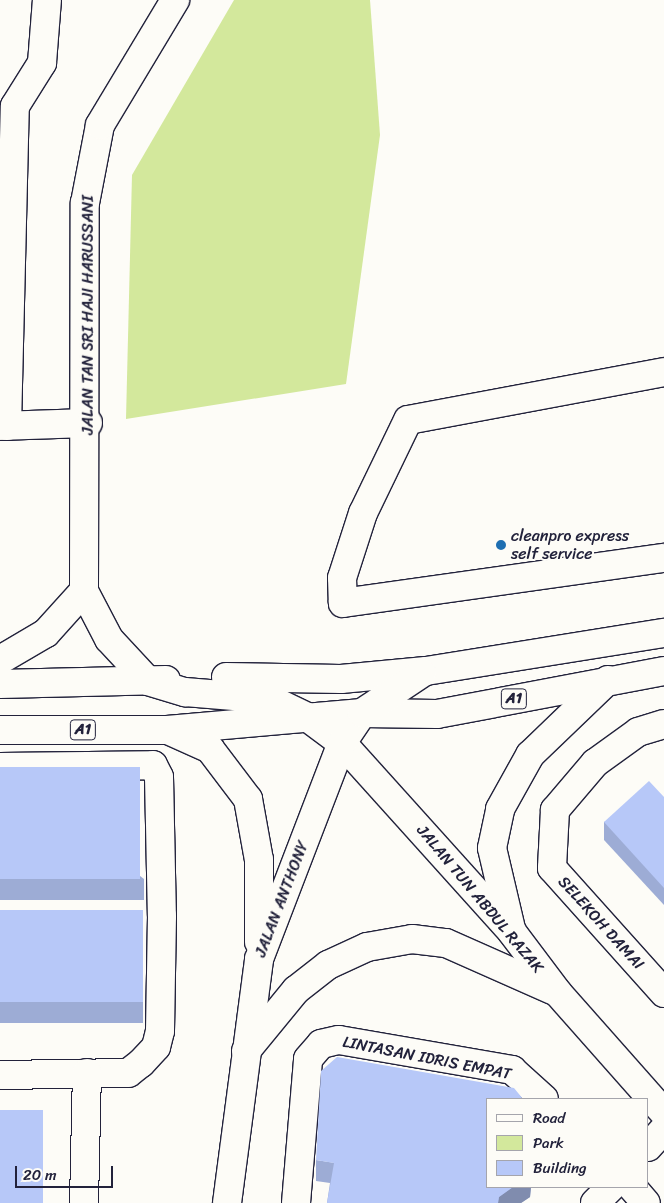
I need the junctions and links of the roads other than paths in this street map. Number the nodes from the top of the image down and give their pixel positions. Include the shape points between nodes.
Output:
1 (47, 0) edge
2 (165, 4) edge
3 (663, 377) edge
4 (88, 423) junction
5 (3, 426) edge
6 (664, 558) edge
7 (84, 591) junction
8 (664, 633) edge
9 (0, 660) edge
10 (426, 670) junction
11 (664, 671) edge
12 (608, 680) junction
13 (148, 681) junction
14 (0, 684) edge
15 (362, 713) junction
16 (306, 717) junction
17 (664, 724) edge
18 (0, 730) edge
19 (167, 730) junction
20 (342, 743) junction
21 (0, 766) edge
22 (134, 916) edge
23 (162, 916) junction
24 (512, 932) junction
25 (259, 958) junction
26 (558, 993) junction
27 (664, 993) edge
28 (246, 1051) junction
29 (87, 1073) junction
30 (0, 1075) edge
31 (543, 1098) edge
32 (664, 1113) edge
33 (664, 1129) edge
34 (649, 1146) edge
35 (610, 1188) edge
36 (633, 1188) edge
37 (84, 1203) edge
38 (227, 1203) edge
39 (296, 1203) edge
40 (595, 1203) edge
41 (646, 1203) edge

1 - 5 main road via 42,63 15,106
2 - 4 main road, JALAN TAN SRI HAJI HARUSSANI via 100,125 85,203
3 - 6 main road via 408,420 363,513 342,578 343,603
4 - 5 main road
4 - 7 main road, JALAN TAN SRI HAJI HARUSSANI
7 - 9 main road via 46,633
7 - 13 main road, JALAN TAN SRI HAJI HARUSSANI via 109,639
8 - 10 main road, JALAN TUN ABDUL RAZAK
10 - 13 main road, JALAN TUN ABDUL RAZAK via 341,679
10 - 15 main road, JALAN ANTHONY
11 - 12 main road, JALAN TUN ABDUL RAZAK / A1
12 - 15 main road, JALAN TUN ABDUL RAZAK / A1 via 437,714
12 - 24 main road via 530,755 500,809 492,848
13 - 14 main road, JALAN TUN ABDUL RAZAK
13 - 16 main road, JALAN TUN ABDUL RAZAK via 185,692 254,695
15 - 16 main road, JALAN TUN ABDUL RAZAK / A1
15 - 20 main road, JALAN ANTHONY
16 - 19 main road, JALAN TUN ABDUL RAZAK / A1
16 - 20 main road, JALAN TUN ABDUL RAZAK
17 - 27 main road, SELEKOH DAMAI via 638,732 595,763 555,810 552,868
18 - 19 main road, JALAN TUN ABDUL RAZAK / A1
19 - 25 main road via 210,749 248,798 259,860
20 - 24 main road, JALAN TUN ABDUL RAZAK
20 - 25 main road, JALAN ANTHONY
21 - 23 main road via 153,765 159,777
22 - 23 main road
23 - 29 main road via 156,1047 128,1073
24 - 26 main road, JALAN TUN ABDUL RAZAK
25 - 28 main road, JALAN ANTHONY
26 - 28 main road via 508,967 446,943 412,939 367,947 328,965 296,990
26 - 32 main road, JALAN TUN ABDUL RAZAK
28 - 38 main road, JALAN ANTHONY
29 - 30 main road
29 - 37 main road
31 - 39 main road, LINTASAN IDRIS EMPAT via 512,1070 339,1040 321,1044 308,1059
33 - 34 main road
35 - 40 main road
36 - 41 main road

